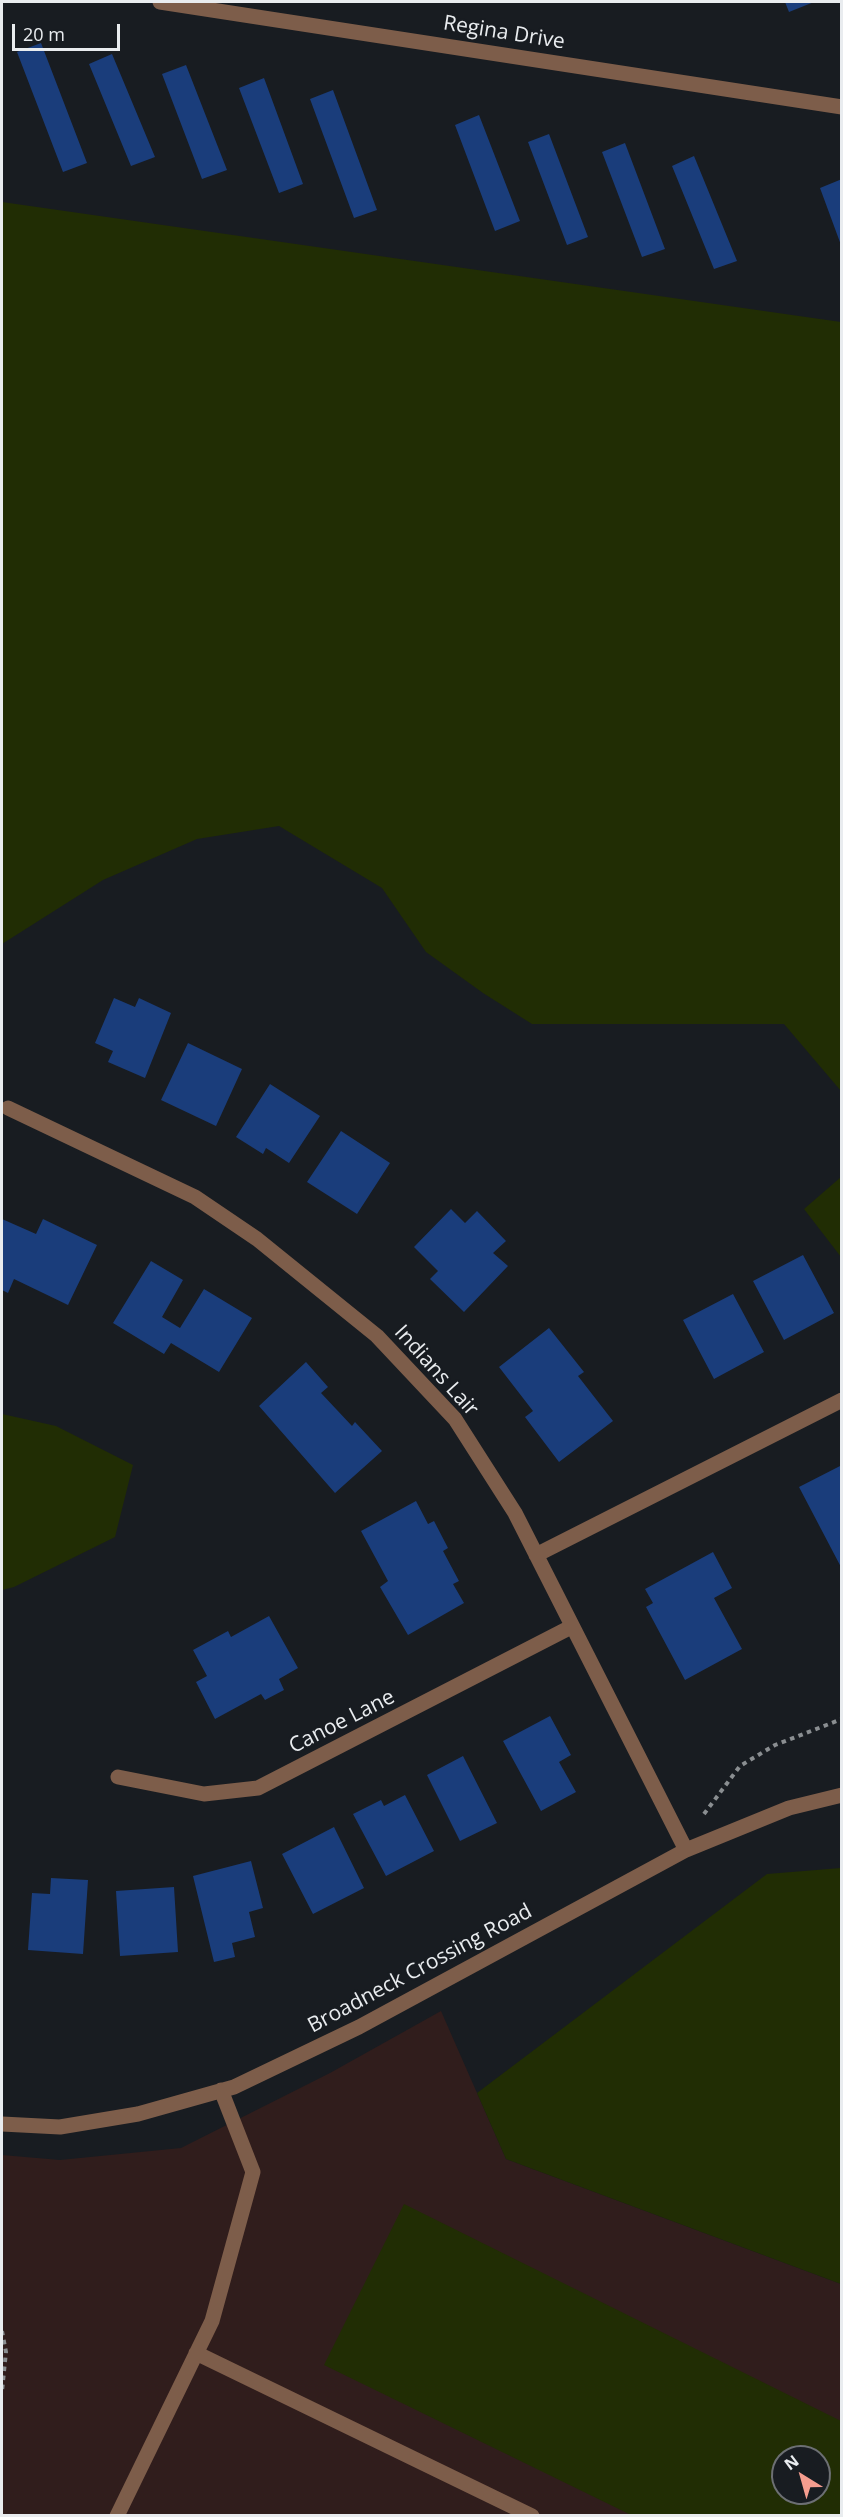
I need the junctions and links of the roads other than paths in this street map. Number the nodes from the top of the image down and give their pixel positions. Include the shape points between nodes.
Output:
1 (160, 2) edge
2 (842, 107) edge
3 (8, 1108) dead end
4 (842, 1400) edge
5 (536, 1555) junction
6 (571, 1627) junction
7 (118, 1777) dead end
8 (842, 1796) edge
9 (686, 1850) junction
10 (221, 2090) junction
11 (2, 2124) edge
12 (196, 2353) junction
13 (117, 2516) edge
14 (532, 2516) edge

1 - 2 street, Regina Drive
3 - 5 street, Indians Lair via 195,1197 257,1239 377,1336 455,1419 515,1513
4 - 5 street
5 - 6 street, Indians Lair
6 - 7 street, Canoe Lane via 258,1788 204,1794
6 - 9 street, Indians Lair
8 - 9 street, Broadneck Crossing Road via 789,1808
9 - 10 street, Broadneck Crossing Road via 359,2027
10 - 11 street, Broadneck Crossing Road via 138,2114 60,2127
10 - 12 street via 253,2172 212,2321
12 - 13 street
12 - 14 street

